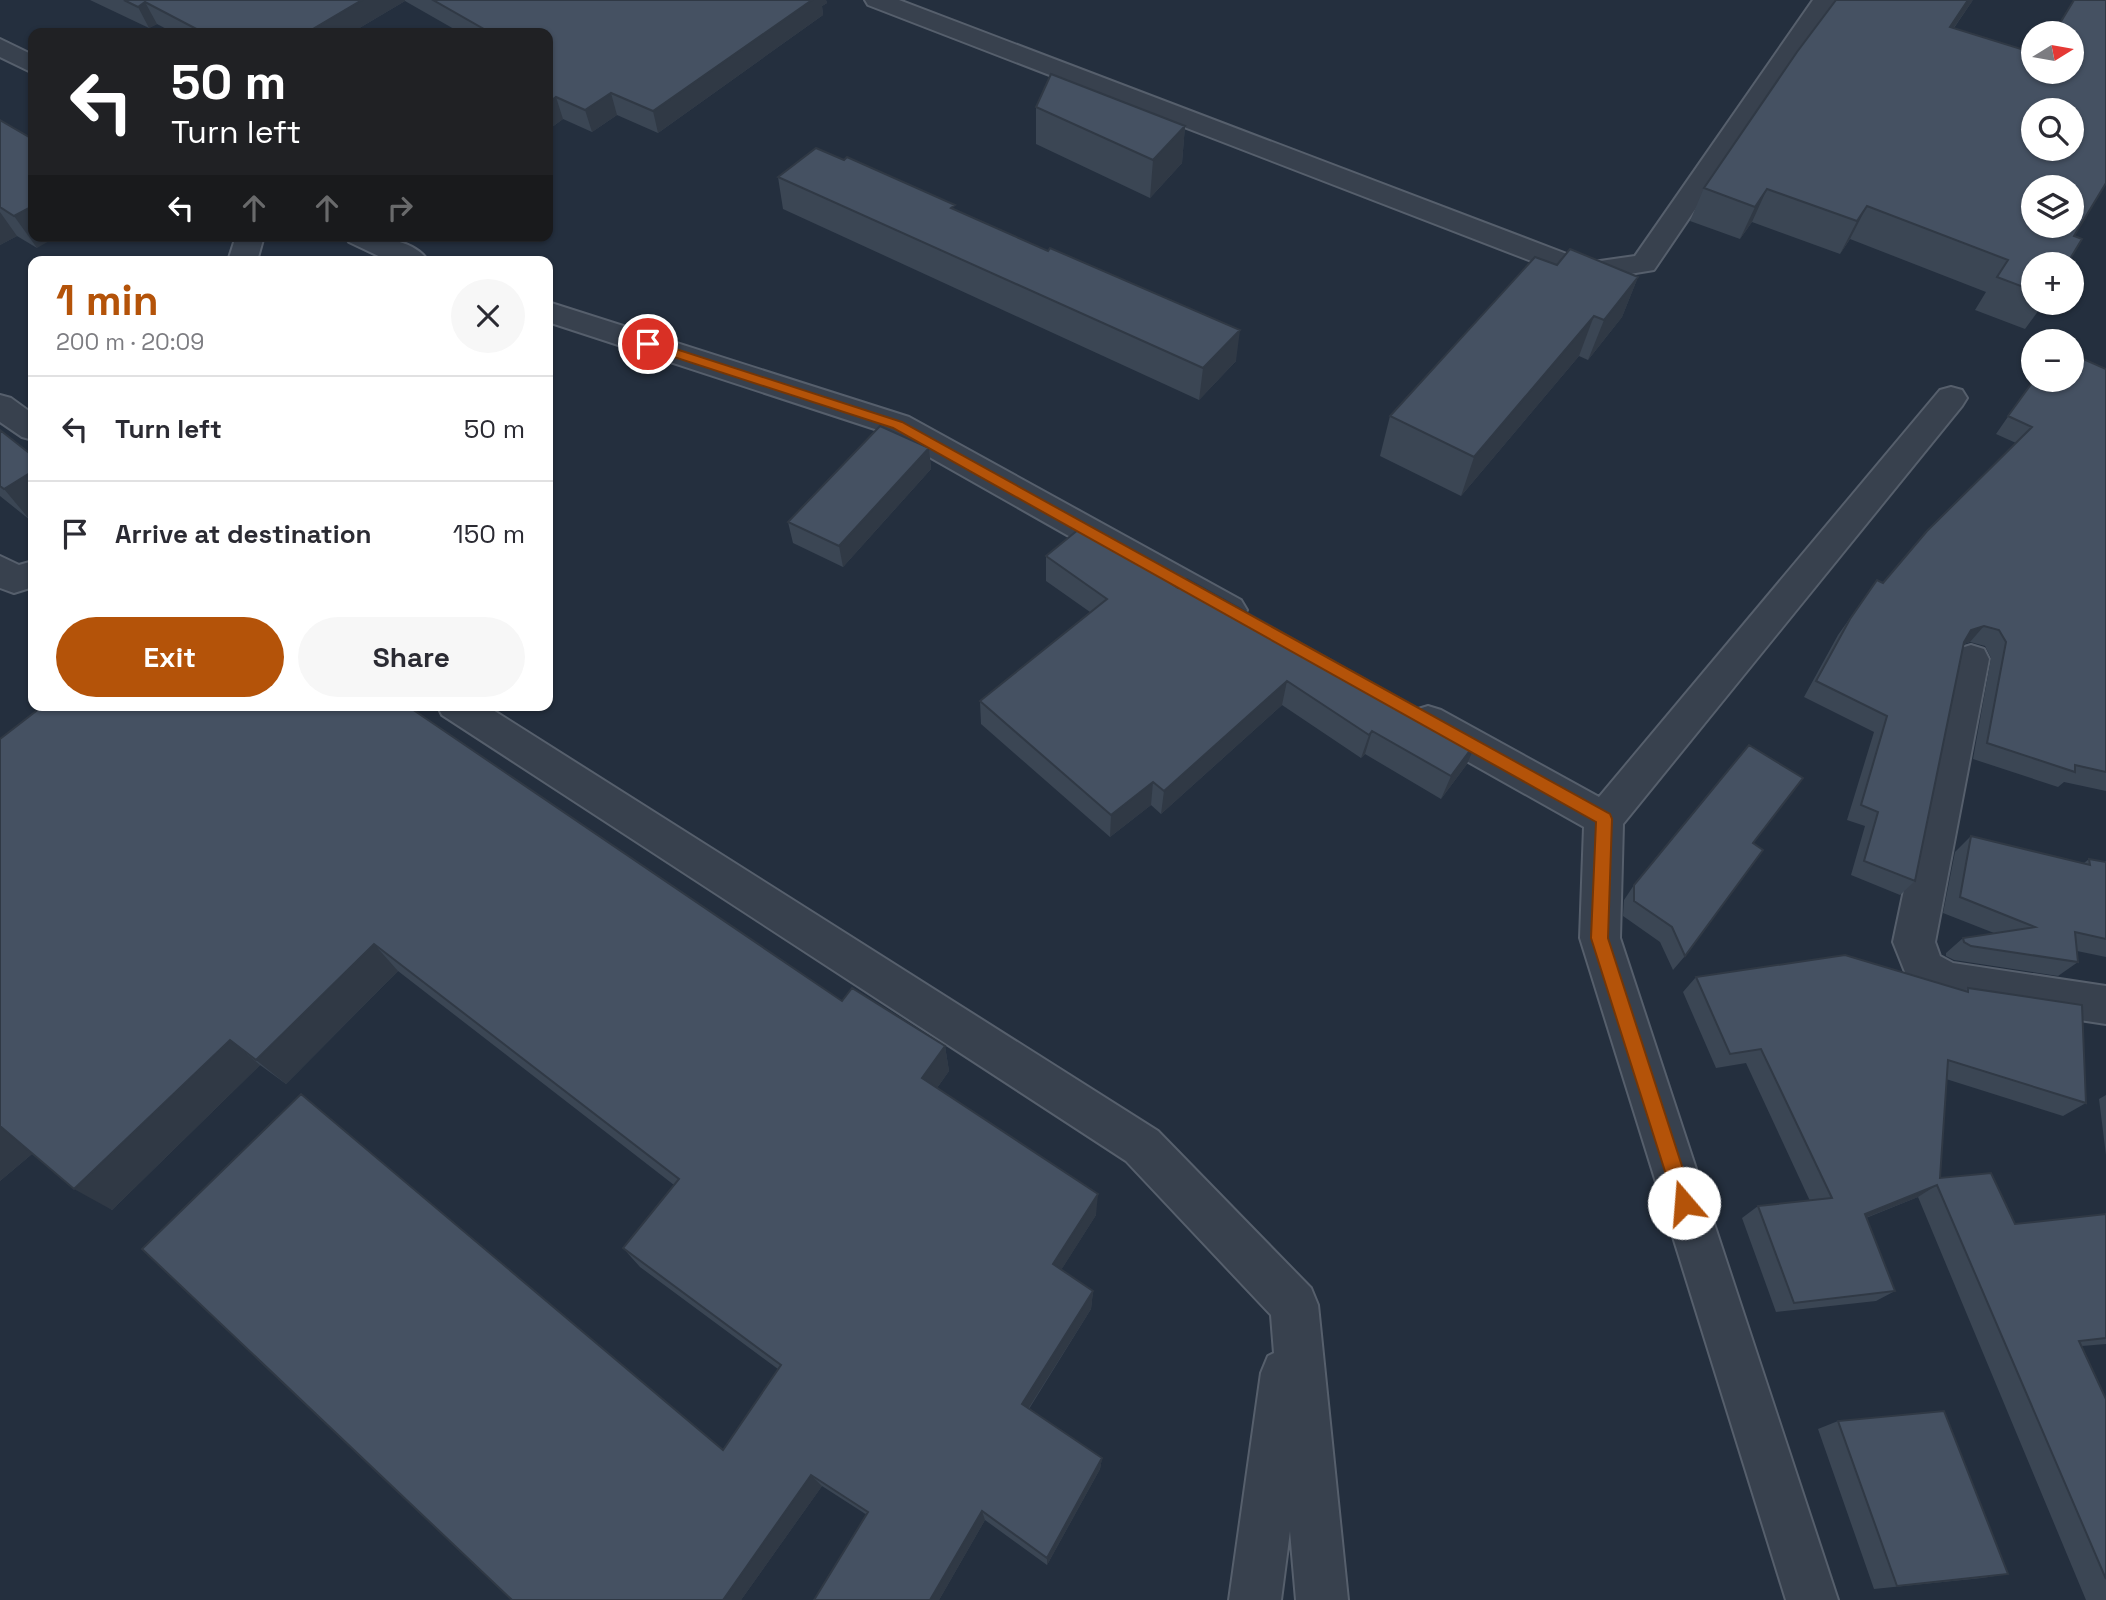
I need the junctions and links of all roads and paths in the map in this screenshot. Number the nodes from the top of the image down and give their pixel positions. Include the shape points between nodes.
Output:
1 (877, 0) edge
2 (1825, 0) edge
3 (0, 47) edge
4 (28, 62) edge
5 (372, 242) edge
6 (403, 256) edge
7 (553, 314) edge
8 (1951, 398) dead end
9 (0, 407) edge
10 (28, 426) edge
11 (0, 569) edge
12 (28, 576) edge
13 (1251, 622) edge
14 (1971, 659) dead end
15 (1397, 703) edge
16 (465, 711) edge
17 (1604, 819) junction
18 (2106, 1005) edge
19 (1294, 1305) junction
20 (1255, 1600) edge
21 (1322, 1600) edge
22 (1812, 1600) edge

1 - 2 street via 1593,271 1644,264
3 - 4 street
5 - 6 street
7 - 13 street via 898,425
8 - 17 street
9 - 10 street
11 - 12 street via 14,580
14 - 18 street via 1914,942 1924,969 1948,981
15 - 17 street
16 - 19 street via 1142,1146
17 - 22 street via 1600,938
19 - 20 street
19 - 21 street

